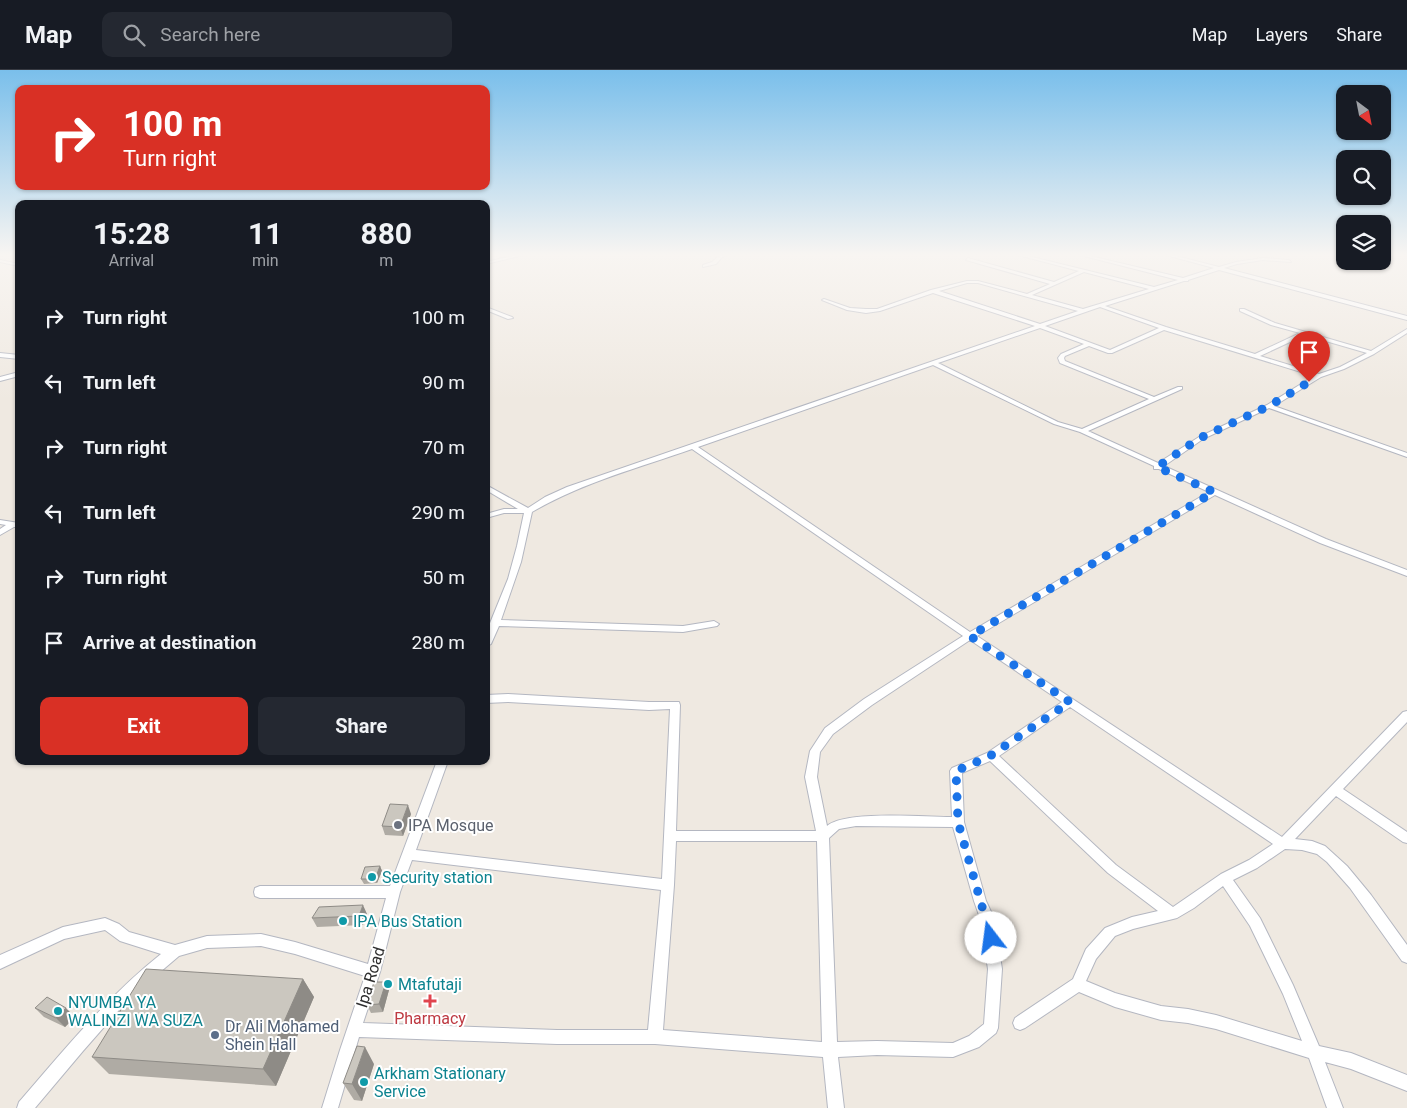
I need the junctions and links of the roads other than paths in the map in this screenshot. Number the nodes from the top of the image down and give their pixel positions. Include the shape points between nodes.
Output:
1 (834, 303) edge
2 (898, 303) edge
3 (969, 303) edge
4 (1053, 303) edge
5 (1109, 303) edge
6 (1353, 303) edge
7 (1101, 306) junction
8 (490, 310) edge
9 (1242, 310) dead end
10 (1083, 312) junction
11 (510, 318) dead end
12 (1407, 318) edge
13 (1041, 326) junction
14 (1164, 328) junction
15 (1407, 331) edge
16 (1305, 333) junction
17 (1087, 344) junction
18 (1372, 352) junction
19 (0, 355) edge
20 (1256, 356) junction
21 (15, 357) edge
22 (933, 364) junction
23 (15, 375) edge
24 (1319, 376) junction
25 (0, 378) edge
26 (1180, 388) dead end
27 (1154, 399) junction
28 (1269, 406) junction
29 (1082, 431) junction
30 (692, 446) junction
31 (1407, 455) edge
32 (1157, 467) junction
33 (490, 489) edge
34 (1214, 492) junction
35 (528, 511) junction
36 (490, 515) edge
37 (0, 522) edge
38 (15, 524) edge
39 (15, 525) edge
40 (0, 533) edge
41 (1407, 573) edge
42 (497, 623) junction
43 (714, 624) dead end
44 (490, 636) edge
45 (970, 636) junction
46 (490, 699) edge
47 (1070, 702) junction
48 (1407, 714) edge
49 (990, 756) junction
50 (441, 765) edge
51 (1335, 789) junction
52 (958, 822) junction
53 (671, 836) junction
54 (823, 836) junction
55 (1407, 838) edge
56 (1283, 844) junction
57 (408, 854) junction
58 (1225, 878) junction
59 (668, 885) junction
60 (260, 892) dead end
61 (394, 892) junction
62 (1172, 914) junction
63 (175, 951) junction
64 (1407, 956) edge
65 (0, 962) edge
66 (373, 972) junction
67 (1078, 984) junction
68 (102, 1017) joint
69 (1020, 1023) dead end
70 (354, 1030) junction
71 (655, 1037) junction
72 (830, 1050) junction
73 (1314, 1052) junction
74 (1407, 1083) edge
75 (25, 1108) edge
76 (330, 1108) edge
77 (836, 1108) edge
78 (1335, 1108) edge

1 - 2 street via 866,311
3 - 13 street
4 - 10 street
5 - 7 street
6 - 12 street
7 - 10 street
7 - 14 street
8 - 11 street
9 - 16 street via 1273,324
10 - 13 street
13 - 17 street
13 - 22 street
14 - 17 street via 1110,352
14 - 20 street
15 - 18 street
16 - 18 street
16 - 20 street
17 - 27 street via 1063,355 1062,362
18 - 24 street
19 - 21 street
20 - 24 street
22 - 29 street via 1056,423
22 - 30 street
23 - 25 street
24 - 28 street
26 - 27 street
27 - 29 street
28 - 31 street
28 - 32 street via 1200,438
29 - 32 street
30 - 35 street via 570,489
30 - 45 street
32 - 34 street
33 - 35 street
34 - 41 street via 1323,541
34 - 45 street
35 - 36 street
35 - 42 street via 523,544
37 - 38 street
39 - 40 street
42 - 43 street via 683,629
42 - 44 street
45 - 47 street
45 - 54 street via 829,731 815,751 811,777
46 - 53 street via 649,706 675,704
47 - 49 street
47 - 56 street
48 - 51 street
49 - 52 street via 956,771
49 - 62 street via 1112,869
50 - 57 street, Ipa Road
51 - 55 street
51 - 56 street
52 - 54 street via 856,821 836,825
52 - 72 street via 991,938 996,969 990,1028 974,1042 953,1050
53 - 54 street
53 - 59 street
54 - 72 street
56 - 58 street via 1254,864
56 - 64 street via 1304,844 1330,858
57 - 59 street
57 - 61 street, Ipa Road
58 - 62 street
58 - 73 street via 1255,922
59 - 71 street
60 - 61 street
61 - 66 street, Ipa Road
62 - 67 street via 1132,923 1110,932 1091,954
63 - 65 street via 125,937 104,924 62,933
63 - 66 street via 206,942 261,940
63 - 68 street via 154,966
66 - 70 street, Ipa Road
67 - 69 street
67 - 73 street via 1115,1000 1161,1013 1216,1022
68 - 75 street
70 - 71 street
70 - 76 street, Ipa Road
71 - 72 street
72 - 77 street
73 - 74 street via 1351,1061
73 - 78 street

